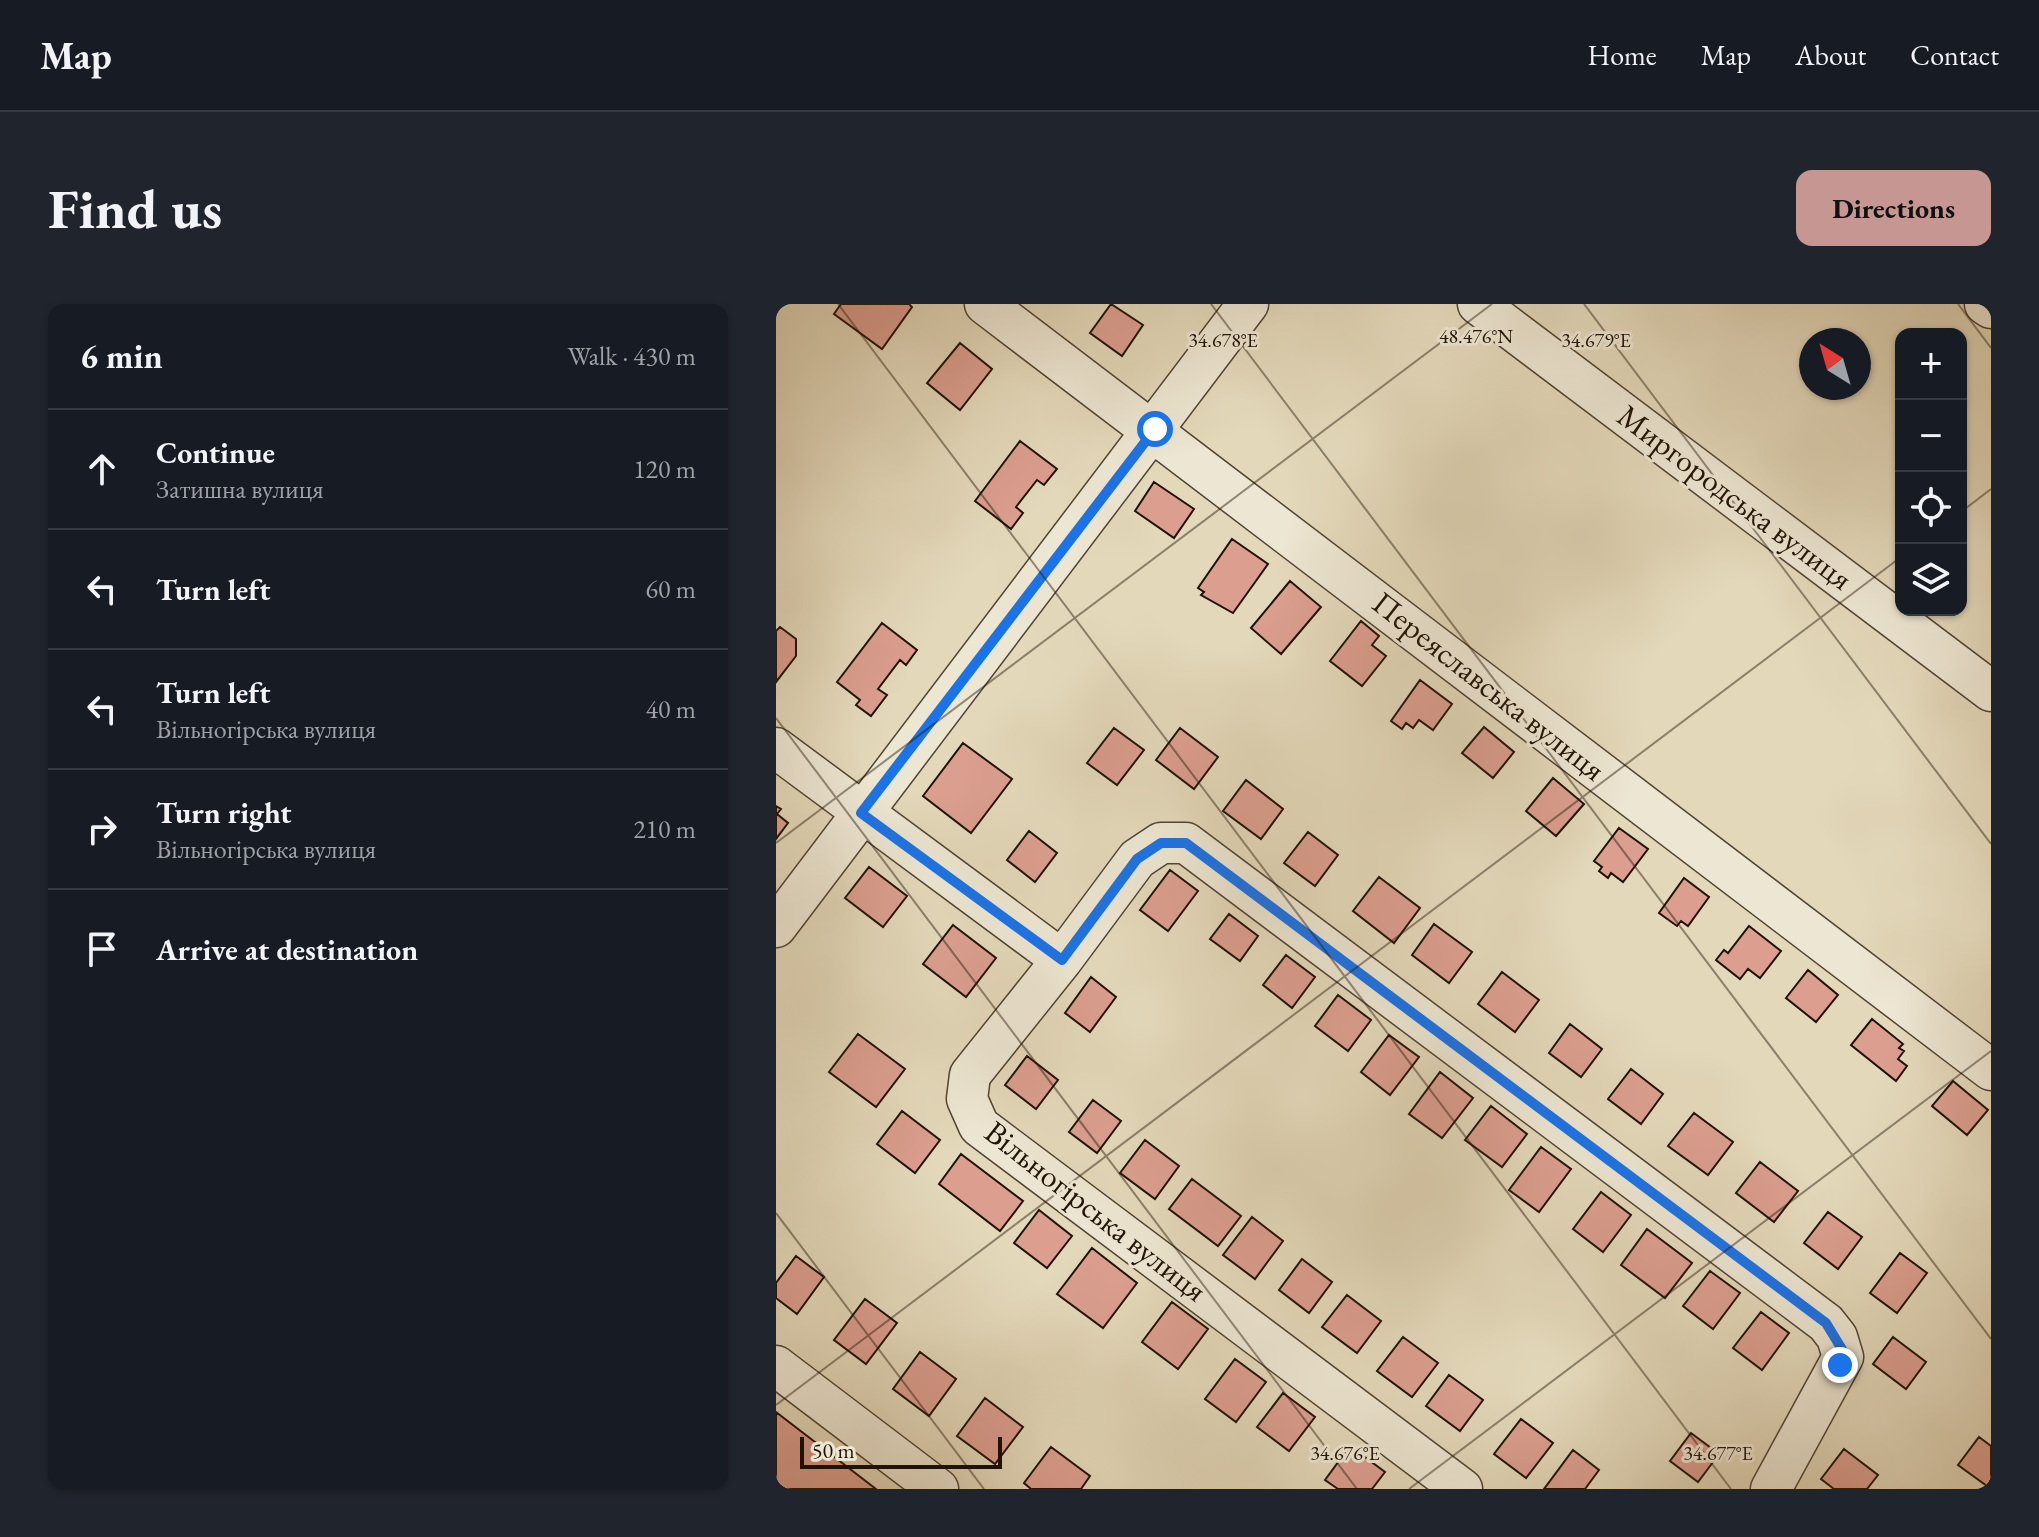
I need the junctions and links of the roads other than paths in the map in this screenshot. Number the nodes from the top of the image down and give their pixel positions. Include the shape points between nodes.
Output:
1 (985, 304) edge
2 (1248, 304) edge
3 (1478, 304) edge
4 (1985, 304) edge
5 (1991, 308) edge
6 (1155, 429) junction
7 (1991, 691) edge
8 (776, 748) edge
9 (861, 813) junction
10 (776, 927) edge
11 (1062, 960) junction
12 (1991, 1070) edge
13 (776, 1366) edge
14 (938, 1489) edge
15 (1462, 1489) edge
16 (1771, 1489) edge

1 - 6 street, Переяславська вулиця
2 - 6 street
3 - 7 street, Миргородська вулиця
4 - 5 street
6 - 9 street
6 - 12 street, Переяславська вулиця
8 - 9 street
9 - 10 street
9 - 11 street
11 - 15 street, Вільногірська вулиця via 970,1075 967,1099 979,1126
11 - 16 street, Вільногірська вулиця via 1137,859 1161,843 1186,843 1826,1323 1843,1357
13 - 14 street

